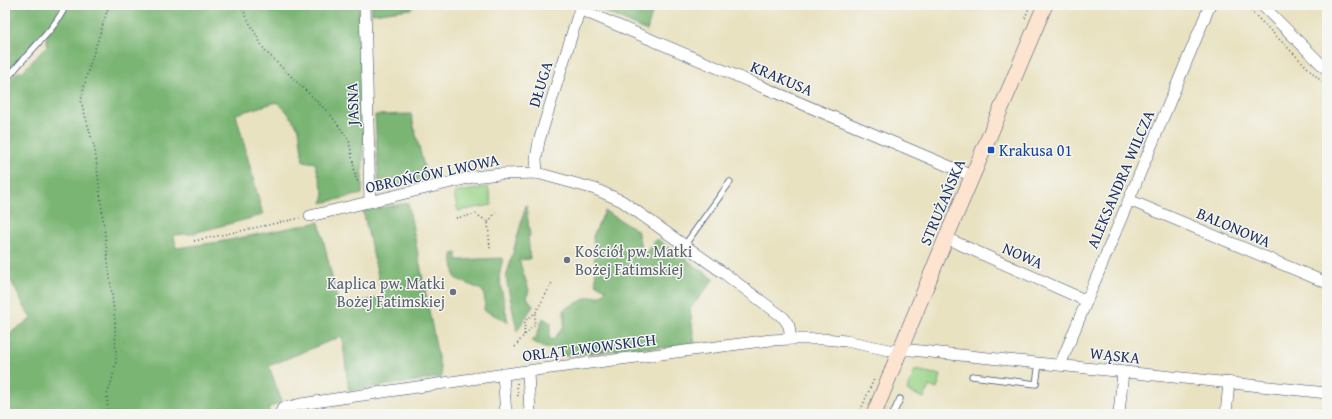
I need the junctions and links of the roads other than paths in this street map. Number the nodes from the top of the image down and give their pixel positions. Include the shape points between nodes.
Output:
1 (66, 5) edge
2 (365, 5) edge
3 (1045, 5) edge
4 (1210, 5) edge
5 (1262, 5) edge
6 (580, 7) edge
7 (1327, 70) edge
8 (5, 82) edge
9 (537, 173) junction
10 (972, 176) junction
11 (730, 182) dead end
12 (1129, 200) junction
13 (370, 202) junction
14 (310, 216) road end
15 (946, 238) junction
16 (684, 246) junction
17 (1327, 283) edge
18 (1086, 301) junction
19 (791, 339) junction
20 (899, 349) junction
21 (1038, 363) junction
22 (1060, 365) junction
23 (528, 371) junction
24 (1123, 372) junction
25 (503, 374) junction
26 (972, 376) dead end
27 (1229, 382) junction
28 (1327, 393) edge
29 (900, 399) dead end
30 (281, 411) edge
31 (506, 414) edge
32 (530, 414) edge
33 (874, 414) edge
34 (894, 414) edge
35 (1119, 414) edge
36 (1226, 414) edge

1 - 8 lane via 51,29
2 - 13 street, JASNA
3 - 10 main road, STRUŻAŃSKA
4 - 12 street, ALEKSANDRA WILCZA
5 - 7 street
6 - 9 street, DŁUGA via 539,141
6 - 10 street, KRAKUSA
9 - 13 street, OBROŃCÓW LWOWA via 473,178
9 - 16 street, OBROŃCÓW LWOWA via 595,189 622,202
10 - 15 main road, STRUŻAŃSKA
11 - 16 lane
12 - 17 street, BALONOWA
12 - 18 street, ALEKSANDRA WILCZA
13 - 14 street, OBROŃCÓW LWOWA
15 - 18 street, NOWA
15 - 20 main road, STRUŻAŃSKA
16 - 19 street, OBROŃCÓW LWOWA via 784,318 789,326
18 - 22 street, ALEKSANDRA WILCZA
19 - 20 street, ORLĄT LWOWSKICH via 846,341 888,350
19 - 23 street, ORLĄT LWOWSKICH
20 - 21 street, WĄSKA
20 - 33 main road, STRUŻAŃSKA
21 - 22 street, WĄSKA
21 - 26 lane via 1036,384
22 - 24 street, WĄSKA
23 - 25 street, ORLĄT LWOWSKICH
23 - 32 street
24 - 27 street, WĄSKA
24 - 35 street
25 - 30 street, ORLĄT LWOWSKICH
25 - 31 street
27 - 28 street, WĄSKA
27 - 36 street
29 - 34 lane

